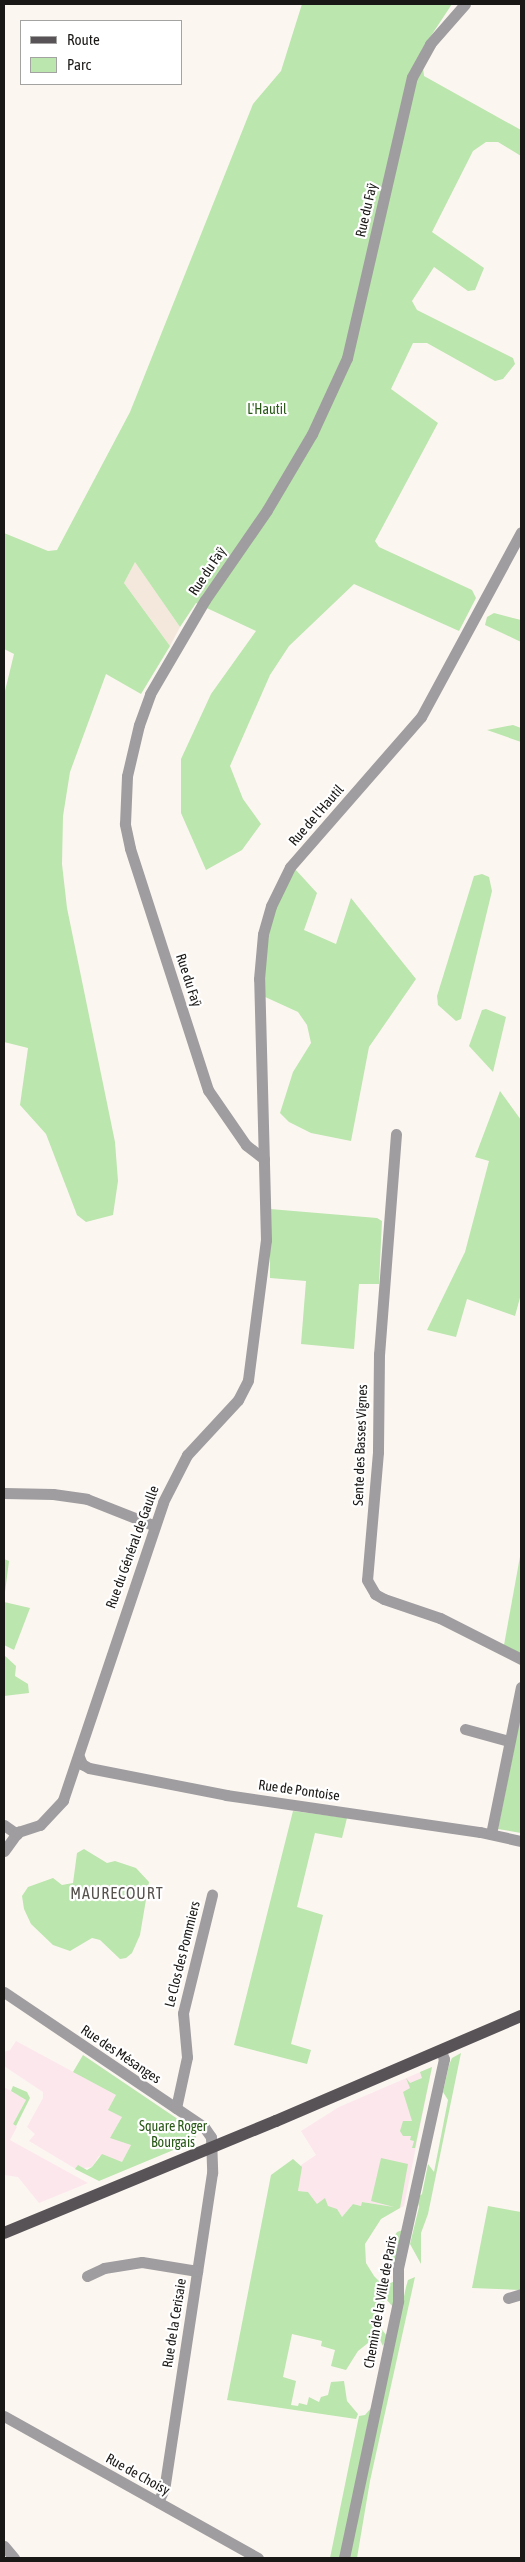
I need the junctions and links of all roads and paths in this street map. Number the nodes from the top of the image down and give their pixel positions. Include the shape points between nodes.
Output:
1 (464, 4) edge
2 (521, 532) edge
3 (396, 1134) dead end
4 (264, 1158) junction
5 (4, 1493) edge
6 (153, 1525) junction
7 (521, 1659) edge
8 (521, 1687) edge
9 (465, 1729) dead end
10 (509, 1741) junction
11 (79, 1758) junction
12 (97, 1770) junction
13 (64, 1800) junction
14 (4, 1825) edge
15 (491, 1834) junction
16 (521, 1841) edge
17 (10, 1843) edge
18 (212, 1895) dead end
19 (4, 1992) edge
20 (521, 2016) edge
21 (441, 2051) junction
22 (176, 2108) junction
23 (213, 2147) junction
24 (4, 2233) edge
25 (197, 2270) junction
26 (87, 2276) dead end
27 (521, 2294) edge
28 (508, 2298) dead end
29 (4, 2416) edge
30 (158, 2502) junction
31 (258, 2558) edge
32 (344, 2558) edge

1 - 4 street, Rue du Faÿ via 430,44 412,77 346,358 307,442 267,510 205,600 150,694 138,725 127,776 125,824 130,848 208,1090 246,1145
2 - 4 street, Rue de l'Hautil via 433,699 410,730 290,867 271,906 263,934 259,974
3 - 7 street, Sente des Basses Vignes via 379,1354 378,1452 367,1580 375,1594 384,1599 440,1618
4 - 6 street, Rue du Général de Gaulle via 266,1240 248,1380 238,1400 182,1462
5 - 6 street via 53,1494 87,1499
6 - 11 street, Rue du Général de Gaulle
8 - 10 street
9 - 10 street
10 - 15 street
11 - 12 street, Rue de Pontoise via 85,1767
11 - 13 street, Rue du Général de Gaulle
12 - 13 street via 83,1774
12 - 15 street, Rue de Pontoise via 226,1795
13 - 17 street, Rue du Général de Gaulle via 44,1822 31,1826
14 - 17 street
15 - 16 street, Rue de Pontoise
18 - 22 street, Le Clos des Pommiers via 182,2013 186,2057
19 - 22 street, Rue des Mésanges
20 - 21 main road
21 - 23 main road
21 - 32 street, Chemin de la Ville de Paris via 444,2060 398,2268 398,2301
22 - 23 street, Rue des Mésanges via 204,2127
23 - 24 main road
23 - 25 street, Rue de la Cerisaie
25 - 26 street via 142,2262 112,2266
25 - 30 street, Rue de la Cerisaie via 164,2489
27 - 28 street
29 - 30 street, Rue de Choisy
30 - 31 street, Rue de Choisy

